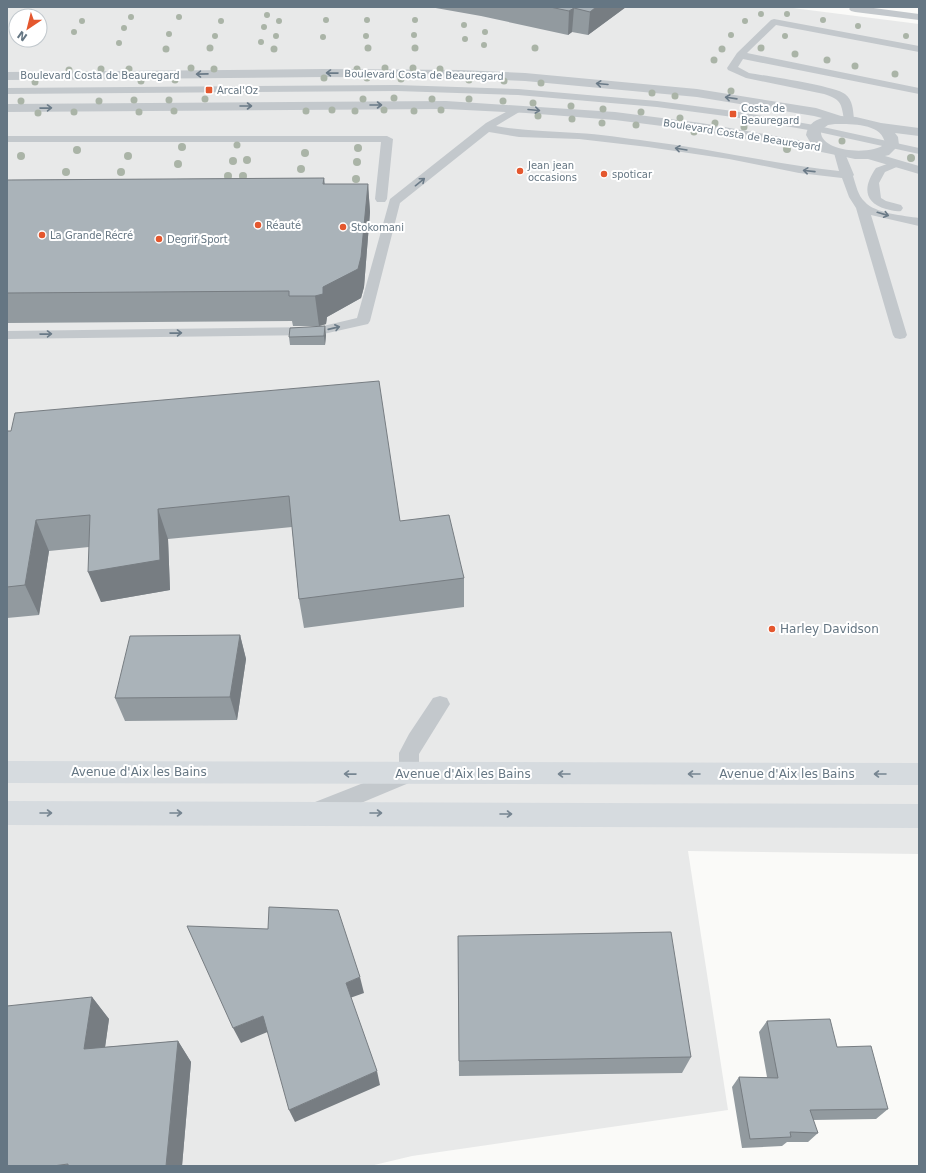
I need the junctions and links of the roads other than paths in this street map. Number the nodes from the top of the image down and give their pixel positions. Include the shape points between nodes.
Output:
1 (855, 9) dead end
2 (919, 17) edge
3 (919, 49) edge
4 (740, 55) junction
5 (7, 76) edge
6 (919, 90) edge
7 (7, 91) edge
8 (7, 108) edge
9 (517, 109) junction
10 (843, 119) junction
11 (877, 126) junction
12 (487, 128) junction
13 (814, 128) junction
14 (919, 132) edge
15 (7, 139) edge
16 (892, 145) junction
17 (835, 151) junction
18 (919, 151) edge
19 (869, 155) junction
20 (895, 164) junction
21 (919, 170) edge
22 (848, 175) junction
23 (367, 199) edge
24 (381, 199) junction
25 (398, 199) junction
26 (862, 207) junction
27 (919, 213) edge
28 (919, 222) edge
29 (7, 335) edge
30 (900, 335) dead end
31 (440, 704) dead end
32 (7, 772) edge
33 (409, 774) junction
34 (919, 774) edge
35 (7, 813) edge
36 (314, 813) junction
37 (919, 816) edge

1 - 2 street
3 - 4 lane via 774,22
4 - 6 lane
4 - 10 lane via 732,68 746,74 841,96 847,104
10 -> 5 street, Boulevard Costa de Beauregard via 816,112 697,93 461,74
7 - 13 lane via 397,88 518,92 657,104
8 -> 9 street, Boulevard Costa de Beauregard via 446,105
9 - 12 lane
9 -> 17 street, Boulevard Costa de Beauregard via 662,122
10 - 11 street, Boulevard Costa de Beauregard
10 - 13 street, Boulevard Costa de Beauregard via 827,121
11 - 14 street, Boulevard Costa de Beauregard
11 - 16 street, Boulevard Costa de Beauregard via 890,135
22 -> 12 lane via 799,170 648,144 579,136 519,134
25 -> 12 lane
13 - 16 lane
13 - 17 street, Boulevard Costa de Beauregard via 813,135 818,143
15 - 24 lane via 386,138
16 - 18 lane
16 - 19 street, Boulevard Costa de Beauregard via 884,152
17 - 19 street, Boulevard Costa de Beauregard
17 - 22 lane
19 - 20 street, Boulevard Costa de Beauregard
20 - 21 street, Boulevard Costa de Beauregard
20 - 27 lane via 880,170 873,182 875,199 882,204
22 - 26 lane
23 - 24 lane
24 - 25 lane
29 -> 25 lane via 319,331 363,321 394,202
26 -> 28 lane
26 - 30 lane
31 - 33 lane via 409,753
33 -> 32 main road, Avenue d'Aix les Bains
34 -> 33 main road, Avenue d'Aix les Bains
33 - 36 lane
35 -> 36 main road
36 -> 37 main road

